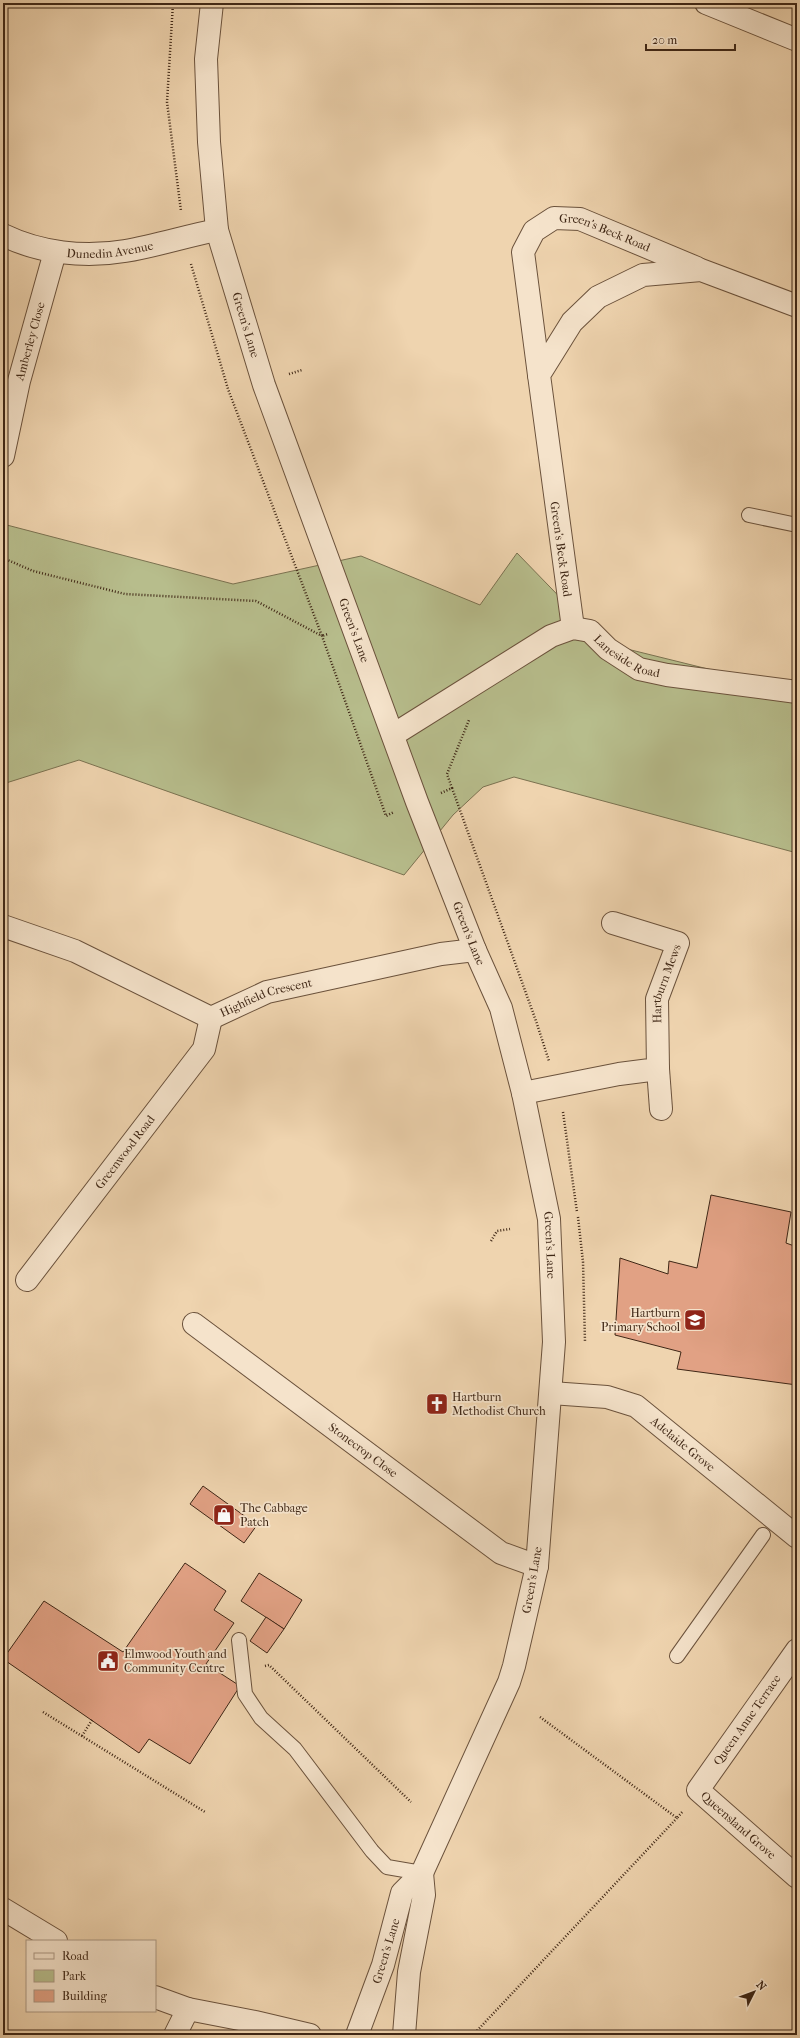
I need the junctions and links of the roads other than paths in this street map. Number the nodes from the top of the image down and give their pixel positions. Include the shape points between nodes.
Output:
1 (212, 3) edge
2 (706, 3) edge
3 (797, 40) edge
4 (217, 230) junction
5 (3, 234) edge
6 (55, 252) junction
7 (701, 270) junction
8 (797, 306) edge
9 (539, 375) junction
10 (3, 456) edge
11 (748, 515) dead end
12 (797, 525) edge
13 (573, 628) junction
14 (797, 692) edge
15 (393, 735) junction
16 (613, 923) dead end
17 (3, 926) edge
18 (475, 950) junction
19 (211, 1018) junction
20 (658, 1069) junction
21 (523, 1093) junction
22 (661, 1109) dead end
23 (27, 1280) dead end
24 (194, 1324) dead end
25 (551, 1393) junction
26 (763, 1535) dead end
27 (797, 1537) edge
28 (537, 1566) junction
29 (239, 1640) dead end
30 (797, 1650) edge
31 (677, 1656) dead end
32 (698, 1790) joint
33 (422, 1873) junction
34 (797, 1878) edge
35 (3, 1909) edge
36 (54, 1940) edge
37 (156, 1997) edge
38 (188, 2009) junction
39 (175, 2035) edge
40 (310, 2035) edge
41 (357, 2035) edge
42 (404, 2035) edge

1 - 4 street, Green's Lane via 206,59 209,142
2 - 3 street
4 - 6 street, Dunedin Avenue via 125,251 84,254
4 - 15 street, Green's Lane via 264,385
5 - 6 street, Dunedin Avenue via 18,242
6 - 10 street, Amberley Close via 20,381
7 - 8 street, Green's Beck Road
7 - 9 street, Green's Beck Road via 643,275 598,297 572,322
7 - 9 street, Green's Beck Road via 580,219 554,218 534,231 523,252
9 - 13 street, Green's Beck Road
11 - 12 lane
13 - 14 street, Laneside Road via 590,631 608,649 639,669
13 - 15 street via 551,636
15 - 18 street, Green's Lane
16 - 20 street, Hartburn Mews via 678,943 657,999
17 - 19 street, Highfield Crescent via 75,951
18 - 19 street, Highfield Crescent via 441,954 267,992
18 - 21 street, Green's Lane via 501,1008
19 - 23 street, Greenwood Road via 204,1049
20 - 21 street via 611,1075
20 - 22 street, Hartburn Mews
21 - 25 street, Green's Lane via 549,1219 554,1342
24 - 28 street, Stonecrop Close via 501,1552
25 - 27 street, Adelaide Grove via 607,1397 636,1406
25 - 28 street, Green's Lane
26 - 31 lane
28 - 33 street, Green's Lane via 511,1677
29 - 33 lane via 246,1694 261,1718 295,1749 387,1867
30 - 32 street, Queen Anne Terrace
32 - 34 street, Queensland Grove
33 - 41 street, Green's Lane via 402,1893 383,1965
33 - 42 street, Green's Lane via 424,1896 409,1972
35 - 36 street
37 - 38 street
38 - 39 street
38 - 40 street

